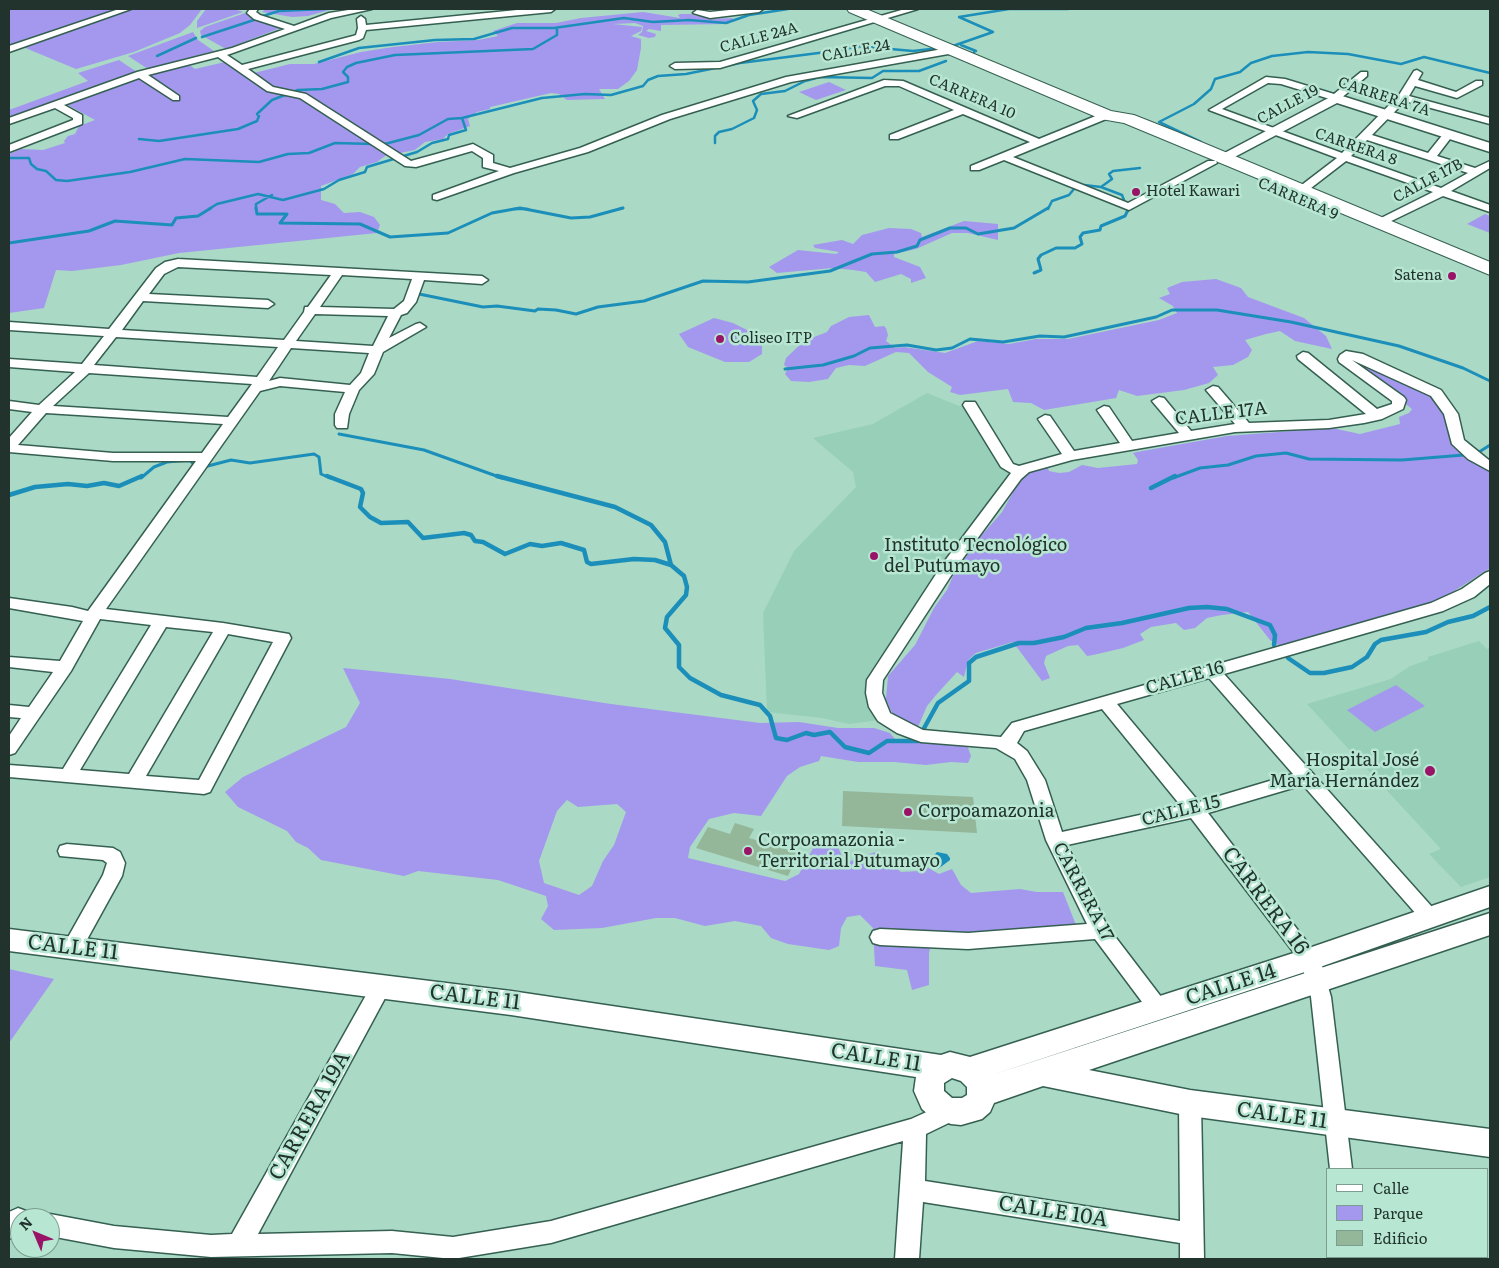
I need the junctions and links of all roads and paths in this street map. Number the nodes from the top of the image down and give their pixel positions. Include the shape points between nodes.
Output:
1 (127, 9) edge
2 (254, 9) edge
3 (364, 9) edge
4 (551, 9) edge
5 (759, 9) edge
6 (854, 9) edge
7 (914, 9) edge
8 (497, 11) edge
9 (697, 13) dead end
10 (878, 18) junction
11 (292, 28) junction
12 (362, 28) junction
13 (9, 49) edge
14 (954, 50) junction
15 (220, 54) junction
16 (675, 66) dead end
17 (241, 68) junction
18 (842, 69) junction
19 (140, 74) junction
20 (1364, 74) dead end
21 (1479, 83) dead end
22 (866, 90) junction
23 (1403, 96) junction
24 (176, 98) dead end
25 (1336, 98) junction
26 (55, 104) junction
27 (963, 110) junction
28 (1215, 110) joint
29 (1107, 115) junction
30 (1386, 115) junction
31 (793, 116) dead end
32 (10, 120) edge
33 (1490, 121) edge
34 (1272, 133) junction
35 (1448, 135) junction
36 (44, 136) junction
37 (894, 136) dead end
38 (1365, 136) junction
39 (1038, 142) junction
40 (1490, 148) edge
41 (9, 149) edge
42 (1006, 156) junction
43 (1430, 157) junction
44 (1343, 158) junction
45 (1217, 160) junction
46 (1490, 164) edge
47 (975, 168) dead end
48 (510, 171) junction
49 (1477, 172) junction
50 (1442, 192) junction
51 (1294, 193) junction
52 (437, 197) dead end
53 (1490, 209) edge
54 (1378, 222) junction
55 (1490, 269) edge
56 (338, 273) junction
57 (419, 276) junction
58 (482, 280) dead end
59 (1490, 280) edge
60 (141, 297) junction
61 (268, 304) dead end
62 (309, 310) junction
63 (396, 312) junction
64 (9, 326) edge
65 (420, 327) dead end
66 (112, 333) junction
67 (287, 344) junction
68 (377, 350) junction
69 (1303, 356) dead end
70 (9, 363) edge
71 (84, 370) junction
72 (259, 384) junction
73 (353, 389) junction
74 (1213, 390) dead end
75 (1159, 401) dead end
76 (9, 405) edge
77 (970, 405) dead end
78 (42, 409) junction
79 (1104, 410) dead end
80 (1377, 416) junction
81 (1045, 419) dead end
82 (233, 421) junction
83 (342, 425) dead end
84 (1245, 427) junction
85 (1188, 436) junction
86 (1128, 445) junction
87 (9, 447) edge
88 (1070, 456) junction
89 (200, 464) junction
90 (1490, 467) edge
91 (1020, 472) junction
92 (1490, 576) edge
93 (9, 603) edge
94 (94, 616) junction
95 (161, 621) junction
96 (223, 628) junction
97 (9, 662) edge
98 (65, 667) junction
99 (1211, 670) junction
100 (1105, 701) junction
101 (9, 711) edge
102 (33, 714) junction
103 (1007, 745) junction
104 (9, 749) edge
105 (9, 771) edge
106 (68, 775) junction
107 (1306, 776) junction
108 (135, 780) junction
109 (1195, 810) junction
110 (1055, 840) junction
111 (67, 851) dead end
112 (1490, 896) edge
113 (1431, 917) junction
114 (1490, 924) edge
115 (1100, 931) junction
116 (880, 937) dead end
117 (9, 940) edge
118 (72, 948) junction
119 (1313, 970) junction
120 (381, 986) junction
121 (1158, 1008) junction
122 (940, 1068) junction
123 (1046, 1074) junction
124 (976, 1082) junction
125 (1190, 1103) junction
126 (951, 1111) junction
127 (1335, 1123) junction
128 (915, 1128) junction
129 (1490, 1143) edge
130 (1341, 1168) edge
131 (913, 1190) junction
132 (60, 1227) edge
133 (1192, 1234) junction
134 (239, 1245) junction
135 (452, 1254) edge
136 (907, 1259) edge
137 (1192, 1259) edge

1 - 13 street
2 - 11 street via 252,13 257,17
3 - 11 street
3 - 12 street
4 - 8 street
5 - 9 street via 710,15
6 - 10 highway, CARRERA 9
7 - 10 street, CALLE 24
8 - 12 street
10 - 14 highway, CARRERA 9
10 - 16 street, CALLE 24A via 720,65
11 - 15 street
12 - 17 street via 356,38
14 - 18 street, CALLE 24
14 - 29 highway, CARRERA 9
15 - 17 street
15 - 19 street
17 - 48 street via 270,89 303,96 409,164 473,146 489,157 486,165
18 - 22 street
18 - 48 street, CALLE 24 via 804,75 666,117 584,150
19 - 24 street
19 - 26 street
20 - 25 street, CALLE 19
21 - 23 street via 1457,94 1415,78
22 - 27 street, CARRERA 10 via 900,83
22 - 31 street
23 - 30 street
23 - 33 street
25 - 28 street, CARRERA 7A via 1282,81 1266,80
25 - 30 street, CARRERA 7A
25 - 34 street, CALLE 19
26 - 32 street
26 - 36 street via 78,117 78,122
27 - 37 street
27 - 39 street, CARRERA 10
28 - 34 street, CARRERA 8
29 - 39 street
29 - 45 highway, CARRERA 9 via 1118,124
30 - 35 street, CARRERA 7A
30 - 38 street
32 - 36 street
34 - 44 street, CARRERA 8
34 - 45 street, CALLE 19
35 - 40 street, CARRERA 7A
35 - 43 street, CALLE 17B
36 - 41 street
38 - 43 street
38 - 44 street
39 - 42 street
42 - 45 street, CALLE 19 via 1129,207
42 - 47 street
43 - 49 street
44 - 50 street, CARRERA 8
44 - 51 street
45 - 51 highway, CARRERA 9
46 - 49 street, CALLE 17B
48 - 52 street, CALLE 24
49 - 50 street, CALLE 17B
50 - 53 street, CARRERA 8
50 - 54 street, CALLE 17B
51 - 54 highway, CARRERA 9
51 - 59 highway, CARRERA 9
54 - 55 highway, CARRERA 9
56 - 57 street
56 - 60 street via 178,263 160,271
56 - 62 street
57 - 58 street
57 - 63 street via 410,302 404,310
60 - 61 street
60 - 66 street
62 - 63 street
62 - 67 street
63 - 68 street
64 - 66 street
65 - 68 street
66 - 67 street
66 - 71 street
67 - 68 street
67 - 72 street
68 - 73 street via 367,374
69 - 80 street
70 - 71 street
71 - 72 street
71 - 78 street
72 - 73 street via 280,382
72 - 82 street
73 - 83 street via 342,414
74 - 84 street
75 - 85 street
76 - 78 street
77 - 91 street via 1008,467
78 - 82 street
78 - 87 street
79 - 86 street
80 - 84 street, CALLE 17A via 1329,424
80 - 90 street, CALLE 17A via 1393,410 1399,400 1350,365 1344,359 1346,355 1358,357 1436,393 1451,414 1457,441
81 - 88 street
82 - 89 street
84 - 85 street, CALLE 17A
85 - 86 street, CALLE 17A
86 - 88 street, CALLE 17A
87 - 89 street
88 - 91 street, CALLE 17A
89 - 94 street
91 - 103 street via 952,562 875,680 874,693 884,718 903,729 921,736
92 - 99 street, CALLE 16 via 1468,593 1437,607
93 - 94 street
94 - 95 street
94 - 98 street
95 - 96 street
95 - 106 street
96 - 108 street
96 - 108 street via 283,638 204,787
97 - 98 street
98 - 102 street
99 - 100 street, CALLE 16
99 - 107 street
100 - 103 street, CALLE 16 via 1018,727
100 - 109 street, CARRERA 16
101 - 102 street
102 - 104 street
103 - 110 street, CARRERA 17 via 1021,755 1032,772
105 - 106 street
106 - 108 street
107 - 109 street, CALLE 15
107 - 113 street
109 - 110 street, CALLE 15
109 - 119 street, CARRERA 16
110 - 115 street, CARRERA 17
111 - 118 street via 106,852 114,857 116,863
112 - 113 street, CALLE 14
113 - 119 street, CALLE 14
114 - 119 street, CALLE 14
115 - 116 street via 968,941
115 - 121 street, CARRERA 17
117 - 118 street, CALLE 11
118 - 120 street, CALLE 11
119 - 121 street, CALLE 14
119 - 123 street, CALLE 14 via 1173,1028
119 - 127 street
120 - 122 street, CALLE 11 via 510,1002
120 - 134 street, CARRERA 19A
121 - 124 street, CALLE 14
122 - 124 street via 950,1065
122 - 126 street via 929,1082 929,1091 933,1100
123 - 124 street, CALLE 14
123 - 125 street, CALLE 11
124 - 126 street via 978,1103 962,1112
125 - 127 street, CALLE 11
125 - 133 street
126 - 128 street
127 - 129 street, CALLE 11
127 - 130 street
128 - 131 street
128 - 135 street via 551,1232
131 - 133 street, CALLE 10A
131 - 136 street
132 - 134 street via 114,1237 211,1246
133 - 137 street
134 - 135 street via 392,1242

